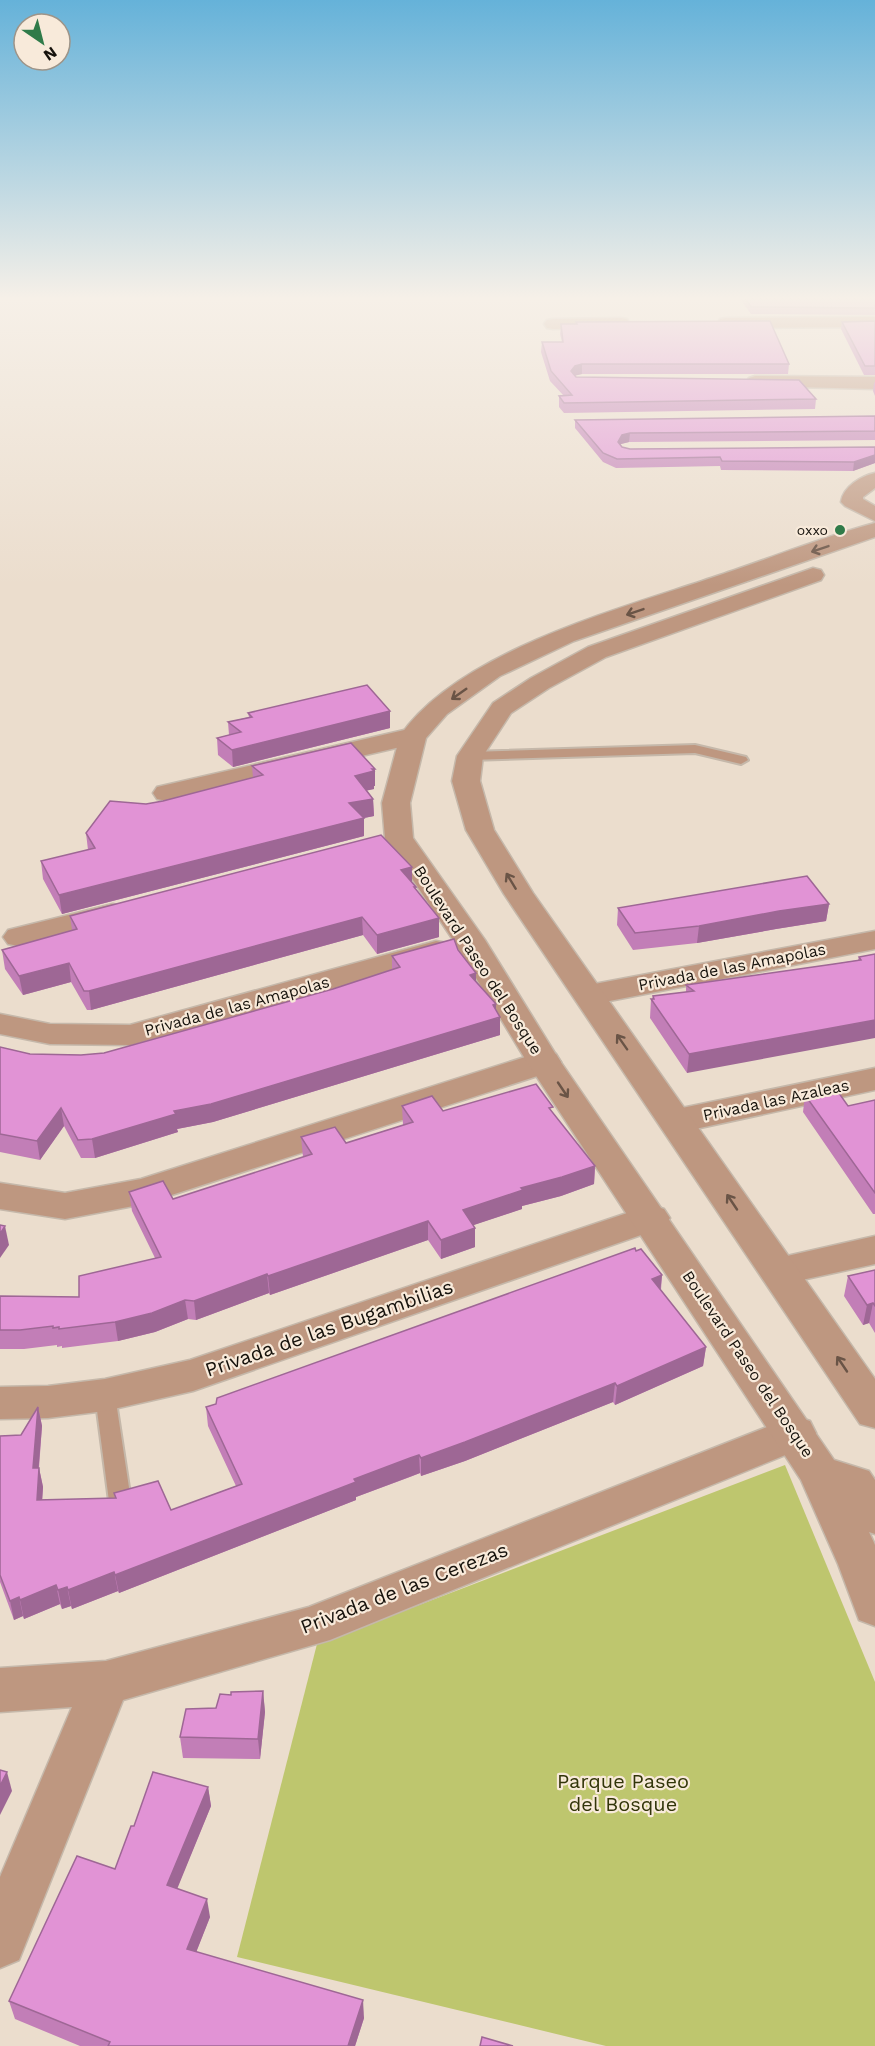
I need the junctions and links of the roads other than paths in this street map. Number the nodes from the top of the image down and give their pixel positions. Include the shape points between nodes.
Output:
1 (875, 478) edge
2 (875, 515) edge
3 (875, 530) edge
4 (875, 553) edge
5 (413, 736) junction
6 (470, 756) junction
7 (741, 760) dead end
8 (167, 793) dead end
9 (143, 905) edge
10 (19, 937) dead end
11 (469, 940) junction
12 (875, 940) edge
13 (589, 995) junction
14 (0, 1024) edge
15 (544, 1062) junction
16 (875, 1079) edge
17 (677, 1121) junction
18 (0, 1196) edge
19 (651, 1218) junction
20 (875, 1250) edge
21 (779, 1271) junction
22 (105, 1395) junction
23 (0, 1403) edge
24 (875, 1412) edge
25 (795, 1433) junction
26 (819, 1472) junction
27 (120, 1501) edge
28 (875, 1516) edge
29 (875, 1606) edge
30 (106, 1683) junction
31 (0, 1690) edge
32 (0, 1941) edge

1 - 2 street via 853,494 852,502
3 -> 5 street, Boulevard Paseo del Bosque via 565,636 491,671 438,709
4 - 6 street via 597,652 502,708
5 - 8 street
5 - 11 street, Boulevard Paseo del Bosque via 389,841
6 - 7 lane via 695,749
13 -> 6 street via 480,830 466,781
9 - 10 street
11 - 14 street, Privada de las Amapolas via 131,1035 50,1034
11 - 15 street, Boulevard Paseo del Bosque
12 - 13 street, Privada de las Amapolas
17 -> 13 street
15 - 18 street via 144,1191 64,1206
15 -> 19 street, Boulevard Paseo del Bosque
16 - 17 street, Privada las Azaleas
21 -> 17 street
19 - 22 street, Privada de las Bugambilias via 193,1375
19 - 25 street, Boulevard Paseo del Bosque
20 - 21 street
24 -> 21 street
22 - 23 street, Privada de las Bugambilias
22 - 27 lane
25 - 26 street, Boulevard Paseo del Bosque
25 - 30 street, Privada de las Cerezas via 313,1626
26 - 28 street via 854,1484
26 - 29 street, Boulevard Paseo del Bosque via 861,1564
30 - 31 street, Privada de las Cerezas
30 - 32 street

